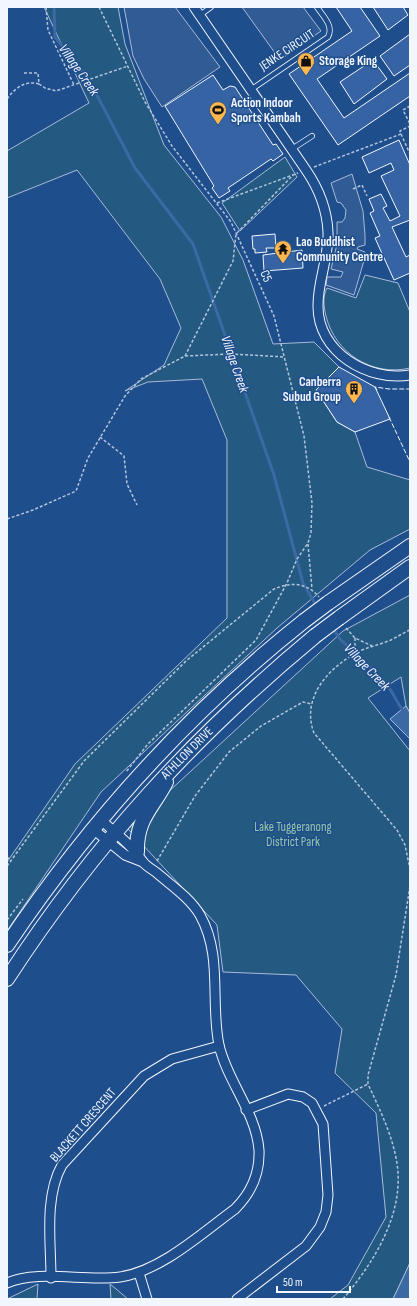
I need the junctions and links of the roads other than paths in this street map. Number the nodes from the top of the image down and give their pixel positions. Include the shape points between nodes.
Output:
1 (194, 7) edge
2 (211, 7) edge
3 (317, 7) edge
4 (200, 14) junction
5 (252, 89) junction
6 (312, 136) dead end
7 (292, 150) junction
8 (410, 375) edge
9 (410, 546) edge
10 (410, 568) edge
11 (177, 762) junction
12 (96, 824) junction
13 (110, 836) junction
14 (140, 857) junction
15 (7, 945) edge
16 (7, 979) edge
17 (219, 1046) junction
18 (246, 1110) junction
19 (138, 1273) junction
20 (51, 1278) junction
21 (7, 1283) edge
22 (147, 1299) edge
23 (237, 1299) edge

1 - 4 street
2 - 4 lane
3 - 5 lane, JENKE CIRCUIT via 330,26 328,37
4 - 5 street
5 - 7 street
6 - 7 lane
7 - 8 street via 317,188 326,212 328,248 319,287 318,307 322,327 337,351 365,371 394,377
9 - 12 main road, ATHLLON DRIVE, bridge via 304,621 236,679 139,774
10 - 11 main road, ATHLLON DRIVE, bridge via 315,636 235,704
11 - 13 main road, ATHLLON DRIVE
11 - 14 main road via 139,825 136,838
12 - 13 street
12 - 15 main road, ATHLLON DRIVE via 32,907
13 - 14 street
13 - 16 main road, ATHLLON DRIVE via 41,927
14 - 17 street via 187,899 208,931 215,963
17 - 18 street
17 - 20 street, BLACKETT CRESCENT via 172,1059 144,1076 62,1165 51,1195
18 - 19 street via 256,1133 259,1150 258,1167 246,1198 235,1209 163,1261
18 - 23 street via 293,1094 312,1103 323,1124 328,1195 326,1212 320,1227 306,1246
19 - 20 street via 119,1277
19 - 22 street
20 - 21 street via 26,1278

